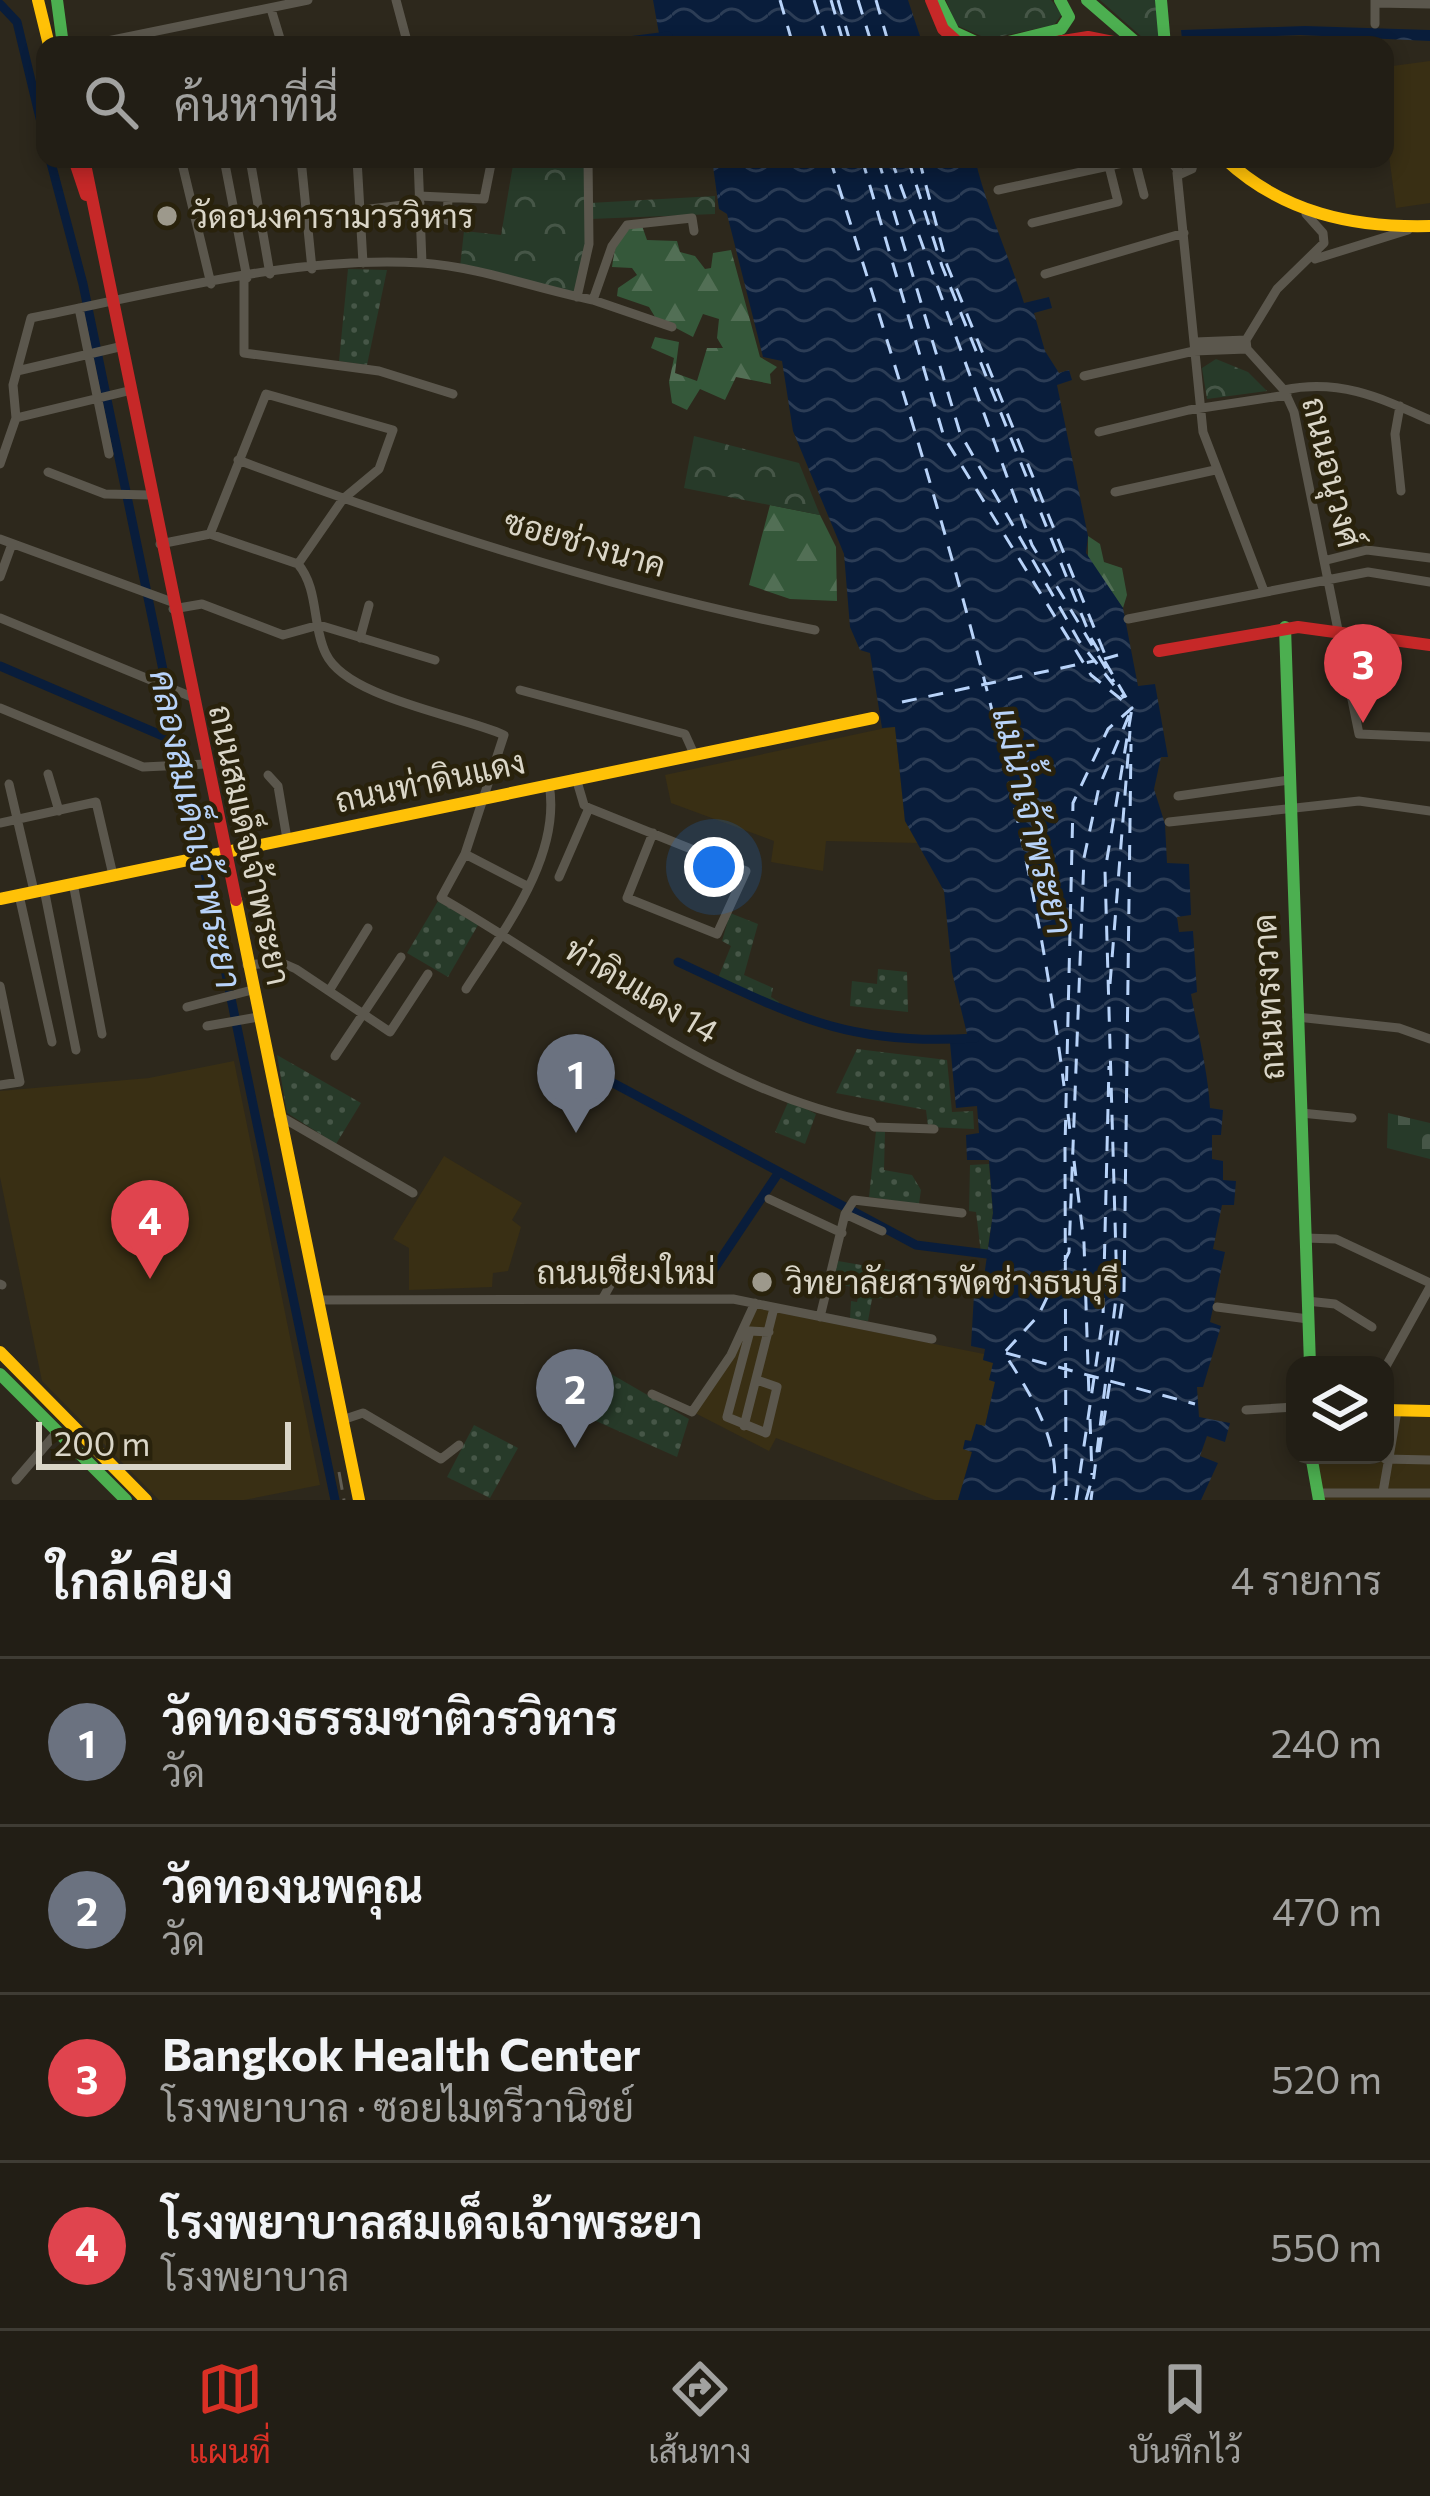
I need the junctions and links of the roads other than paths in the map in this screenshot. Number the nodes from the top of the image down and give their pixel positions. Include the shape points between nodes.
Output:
1 (38, 0) edge
2 (57, 0) edge
3 (308, 0) edge
4 (396, 0) edge
5 (934, 0) edge
6 (1060, 0) edge
7 (1087, 0) edge
8 (1161, 0) edge
9 (1375, 1) edge
10 (1430, 4) edge
11 (271, 9) junction
12 (1376, 24) dead end
13 (47, 36) edge
14 (62, 36) edge
15 (134, 36) edge
16 (279, 36) edge
17 (406, 36) edge
18 (951, 36) edge
19 (963, 36) edge
20 (1033, 36) edge
21 (1129, 36) edge
22 (1164, 36) edge
23 (77, 168) edge
24 (85, 168) edge
25 (183, 168) edge
26 (226, 168) edge
27 (252, 168) edge
28 (302, 168) edge
29 (358, 168) edge
30 (418, 168) edge
31 (490, 168) edge
32 (588, 168) edge
33 (1087, 168) edge
34 (1105, 168) edge
35 (1139, 168) edge
36 (1174, 168) edge
37 (1191, 168) edge
38 (1236, 168) edge
39 (1177, 173) junction
40 (255, 182) junction
41 (230, 187) junction
42 (998, 190) dead end
43 (1144, 195) dead end
44 (448, 198) junction
45 (420, 199) junction
46 (89, 201) junction
47 (361, 207) junction
48 (1300, 208) junction
49 (307, 214) junction
50 (262, 222) junction
51 (1032, 223) dead end
52 (1425, 226) edge
53 (468, 228) dead end
54 (694, 231) dead end
55 (1184, 233) junction
56 (1310, 261) junction
57 (363, 263) junction
58 (422, 263) junction
59 (312, 269) junction
60 (270, 274) junction
61 (1045, 274) dead end
62 (246, 279) junction
63 (211, 284) junction
64 (577, 297) junction
65 (593, 300) junction
66 (110, 304) junction
67 (86, 307) junction
68 (672, 327) dead end
69 (1246, 345) junction
70 (1195, 346) junction
71 (113, 348) junction
72 (90, 353) junction
73 (16, 371) junction
74 (1084, 376) dead end
75 (123, 392) junction
76 (1286, 393) junction
77 (453, 394) dead end
78 (100, 397) junction
79 (1400, 406) junction
80 (1199, 408) junction
81 (16, 418) junction
82 (1430, 420) edge
83 (1099, 432) dead end
84 (109, 454) dead end
85 (238, 460) junction
86 (0, 464) edge
87 (1215, 470) junction
88 (48, 472) dead end
89 (1400, 491) dead end
90 (1115, 492) dead end
91 (144, 495) junction
92 (343, 499) junction
93 (210, 534) junction
94 (0, 539) edge
95 (12, 544) junction
96 (160, 544) junction
97 (1430, 557) edge
98 (1327, 560) junction
99 (298, 564) junction
100 (0, 577) edge
101 (1330, 578) junction
102 (1430, 582) edge
103 (1264, 592) junction
104 (168, 603) junction
105 (369, 604) dead end
106 (0, 618) edge
107 (1128, 619) dead end
108 (319, 626) junction
109 (1285, 627) junction
110 (814, 630) dead end
111 (1341, 630) junction
112 (361, 638) junction
113 (1430, 645) edge
114 (1159, 651) dead end
115 (434, 660) dead end
116 (520, 690) dead end
117 (192, 697) junction
118 (0, 708) edge
119 (872, 718) dead end
120 (1430, 737) edge
121 (694, 754) junction
122 (200, 764) junction
123 (48, 774) dead end
124 (268, 775) dead end
125 (576, 778) junction
126 (1289, 780) junction
127 (9, 784) dead end
128 (549, 784) junction
129 (487, 794) junction
130 (1178, 796) dead end
131 (590, 808) junction
132 (1289, 808) junction
133 (59, 811) junction
134 (1430, 811) edge
135 (17, 819) junction
136 (1169, 822) dead end
137 (0, 823) edge
138 (653, 833) junction
139 (287, 839) junction
140 (218, 854) junction
141 (466, 854) junction
142 (112, 875) junction
143 (559, 877) dead end
144 (73, 883) junction
145 (527, 886) junction
146 (39, 890) junction
147 (19, 895) junction
148 (0, 898) edge
149 (368, 928) dead end
150 (502, 934) junction
151 (401, 957) dead end
152 (247, 965) junction
153 (428, 974) dead end
154 (0, 988) edge
155 (466, 988) dead end
156 (252, 990) junction
157 (328, 991) junction
158 (188, 1006) dead end
159 (363, 1015) junction
160 (258, 1017) junction
161 (1297, 1017) junction
162 (207, 1026) dead end
163 (102, 1034) dead end
164 (5, 1038) edge
165 (1430, 1039) edge
166 (52, 1042) dead end
167 (76, 1050) dead end
168 (335, 1056) dead end
169 (0, 1085) edge
170 (1301, 1113) junction
171 (278, 1115) junction
172 (1352, 1118) dead end
173 (934, 1130) dead end
174 (413, 1193) dead end
175 (769, 1199) dead end
176 (848, 1209) junction
177 (962, 1213) dead end
178 (882, 1231) dead end
179 (842, 1234) junction
180 (1305, 1238) junction
181 (623, 1262) dead end
182 (1430, 1286) edge
183 (603, 1298) junction
184 (316, 1300) junction
185 (1307, 1301) junction
186 (755, 1303) junction
187 (1217, 1307) dead end
188 (774, 1308) junction
189 (820, 1317) junction
190 (1308, 1319) junction
191 (1372, 1327) dead end
192 (769, 1332) junction
193 (932, 1340) dead end
194 (0, 1352) edge
195 (1310, 1356) edge
196 (1391, 1356) edge
197 (0, 1375) edge
198 (758, 1380) junction
199 (652, 1394) dead end
200 (1286, 1407) edge
201 (1246, 1409) dead end
202 (1394, 1410) edge
203 (1430, 1411) edge
204 (342, 1420) junction
205 (744, 1426) junction
206 (58, 1432) junction
207 (459, 1445) dead end
208 (83, 1446) junction
209 (1394, 1459) edge
210 (1430, 1460) edge
211 (1313, 1464) edge
212 (1385, 1464) edge
213 (16, 1480) dead end
214 (1383, 1492) junction
215 (1430, 1493) edge
216 (1318, 1496) edge
217 (126, 1500) edge
218 (146, 1500) edge
219 (359, 1500) edge

1 - 13 main road
2 - 14 main road
3 - 11 street
4 - 17 street
5 - 18 main road
5 - 19 main road
6 - 20 main road via 1069,17 1061,29
7 - 21 main road
8 - 22 main road
9 - 10 street
9 - 12 street
11 - 15 street
11 - 16 street
23 - 46 main road, ถนนสมเด็จเจ้าพระยา
24 - 46 main road, ถนนสมเด็จเจ้าพระยา
25 - 63 street
26 - 41 street
27 - 40 street
28 - 49 street
29 - 47 street
30 - 45 street
31 - 44 street via 484,199
32 - 64 street via 589,244
33 - 42 street
34 - 51 street via 1118,202
35 - 43 street
36 - 39 street
37 - 39 street
38 - 48 main road via 1259,190
39 - 55 street
40 - 41 street
40 - 50 street
41 - 62 street
44 - 45 street
44 - 53 street via 448,220
45 - 47 street
45 - 58 street
46 - 66 main road, ถนนสมเด็จเจ้าพระยา
47 - 49 street
47 - 57 street
48 - 52 main road
48 - 56 street via 1325,238
49 - 50 street
49 - 59 street
50 - 60 street
52 - 56 street
54 - 65 street via 692,218 627,225
55 - 61 street
55 - 70 street
56 - 69 street via 1277,289
57 - 58 street
57 - 59 street
58 - 64 street
59 - 60 street
60 - 62 street
62 - 63 street
62 - 77 street via 244,353 379,371
63 - 66 street
64 - 65 street
65 - 68 street
66 - 67 street
66 - 71 main road, ถนนสมเด็จเจ้าพระยา
67 - 72 street
67 - 73 street via 27,323
69 - 70 street
69 - 76 street, ถนนอนุวงศ์
70 - 74 street
70 - 80 street
71 - 72 street
71 - 75 main road, ถนนสมเด็จเจ้าพระยา
72 - 73 street
72 - 78 street
73 - 81 street
75 - 78 street
75 - 91 main road, ถนนสมเด็จเจ้าพระยา
76 - 79 street via 1338,386
76 - 80 street
76 - 98 street, ถนนอนุวงศ์
78 - 81 street
78 - 84 street
79 - 82 street
79 - 89 street
80 - 83 street
80 - 87 street
81 - 86 street
85 - 92 street, ซอยช่างนาค
85 - 92 street via 266,394 393,430 379,469
85 - 93 street
87 - 90 street
87 - 103 street
88 - 91 street via 122,497
91 - 96 main road, ถนนสมเด็จเจ้าพระยา
92 - 99 street
92 - 110 street, ซอยช่างนาค via 728,613
93 - 96 street
93 - 99 street
94 - 95 street
95 - 100 street
95 - 104 street
96 - 104 main road, ถนนสมเด็จเจ้าพระยา
97 - 98 street via 1367,550
98 - 101 street, ถนนอนุวงศ์
99 - 108 street
101 - 102 street via 1368,572
101 - 103 street
101 - 111 street, ถนนอนุวงศ์
103 - 107 street
104 - 108 street via 202,604 283,635
104 - 117 main road, ถนนสมเด็จเจ้าพระยา
105 - 112 street
106 - 117 street
108 - 112 street
108 - 129 street, ท่าดินแดง 14 via 336,671 504,735
109 - 111 main road
109 - 114 main road
109 - 126 main road, ถนนทรงวาด
111 - 113 main road
111 - 120 street, ถนนอนุวงศ์ via 1360,734
112 - 115 street
116 - 121 street via 685,734
117 - 122 main road, ถนนสมเด็จเจ้าพระยา
118 - 122 street via 143,767
119 - 121 main road, ถนนท่าดินแดง
121 - 125 main road, ถนนท่าดินแดง
122 - 140 main road, ถนนสมเด็จเจ้าพระยา
123 - 133 street
124 - 139 street via 278,787
125 - 128 main road, ถนนท่าดินแดง
125 - 131 street
126 - 130 street
126 - 132 main road, ถนนทรงวาด
127 - 135 street
128 - 129 main road, ถนนท่าดินแดง
128 - 145 street via 552,821
129 - 139 main road, ถนนท่าดินแดง
129 - 141 street, ท่าดินแดง 14
131 - 138 street
131 - 143 street
132 - 134 street via 1358,801
132 - 136 street
132 - 161 main road, ถนนทรงวาด
133 - 135 street
133 - 142 street via 97,802
135 - 137 street
135 - 146 street
138 - 138 street via 746,871 717,934 630,901
139 - 140 main road, ถนนท่าดินแดง
140 - 142 main road, ถนนท่าดินแดง
140 - 152 main road, ถนนสมเด็จเจ้าพระยา
141 - 145 street
141 - 150 street, ท่าดินแดง 14 via 440,898
142 - 144 main road, ถนนท่าดินแดง
144 - 146 main road, ถนนท่าดินแดง
144 - 163 street
145 - 150 street
146 - 147 main road, ถนนท่าดินแดง
146 - 167 street
147 - 148 main road, ถนนท่าดินแดง
147 - 166 street
149 - 157 street
150 - 155 street
150 - 173 street, ท่าดินแดง 14 via 578,988 817,1112 874,1127
151 - 159 street
152 - 156 main road, ถนนสมเด็จเจ้าพระยา
152 - 157 street via 280,962
153 - 159 street via 390,1032
154 - 164 street
156 - 158 street
156 - 160 main road, ถนนสมเด็จเจ้าพระยา
157 - 159 street
159 - 168 street
160 - 162 street
160 - 171 main road, ถนนสมเด็จเจ้าพระยา
161 - 165 street
161 - 170 main road, ถนนทรงวาด
164 - 169 street via 20,1082
170 - 172 street
170 - 180 main road, ถนนทรงวาด
171 - 174 street
171 - 184 main road, ถนนสมเด็จเจ้าพระยา
175 - 179 street
176 - 177 street via 858,1198
176 - 178 street
176 - 179 street
179 - 189 street
180 - 182 street via 1336,1239
180 - 185 main road, ถนนทรงวาด
181 - 183 street
182 - 196 street
183 - 184 street, ถนนเชียงใหม่
183 - 186 street, ถนนเชียงใหม่
184 - 204 main road, ถนนสมเด็จเจ้าพระยา
185 - 190 main road, ถนนทรงวาด
185 - 191 street via 1335,1304
186 - 188 street, ถนนเชียงใหม่
186 - 199 street via 692,1412
187 - 190 street
188 - 189 street, ถนนเชียงใหม่
188 - 192 street
189 - 193 street, ถนนเชียงใหม่
190 - 195 main road, ถนนทรงวาด
192 - 198 street
192 - 205 street via 750,1331 727,1414
194 - 208 main road
197 - 206 main road
198 - 205 street
198 - 205 street via 777,1387 769,1427 763,1433
200 - 201 street
202 - 203 main road
204 - 207 street via 363,1413 441,1459
204 - 219 main road, ถนนสมเด็จเจ้าพระยา
206 - 208 main road
206 - 213 street
208 - 217 main road
208 - 218 main road
209 - 210 street
211 - 216 main road
212 - 214 street
214 - 215 street
214 - 216 street

